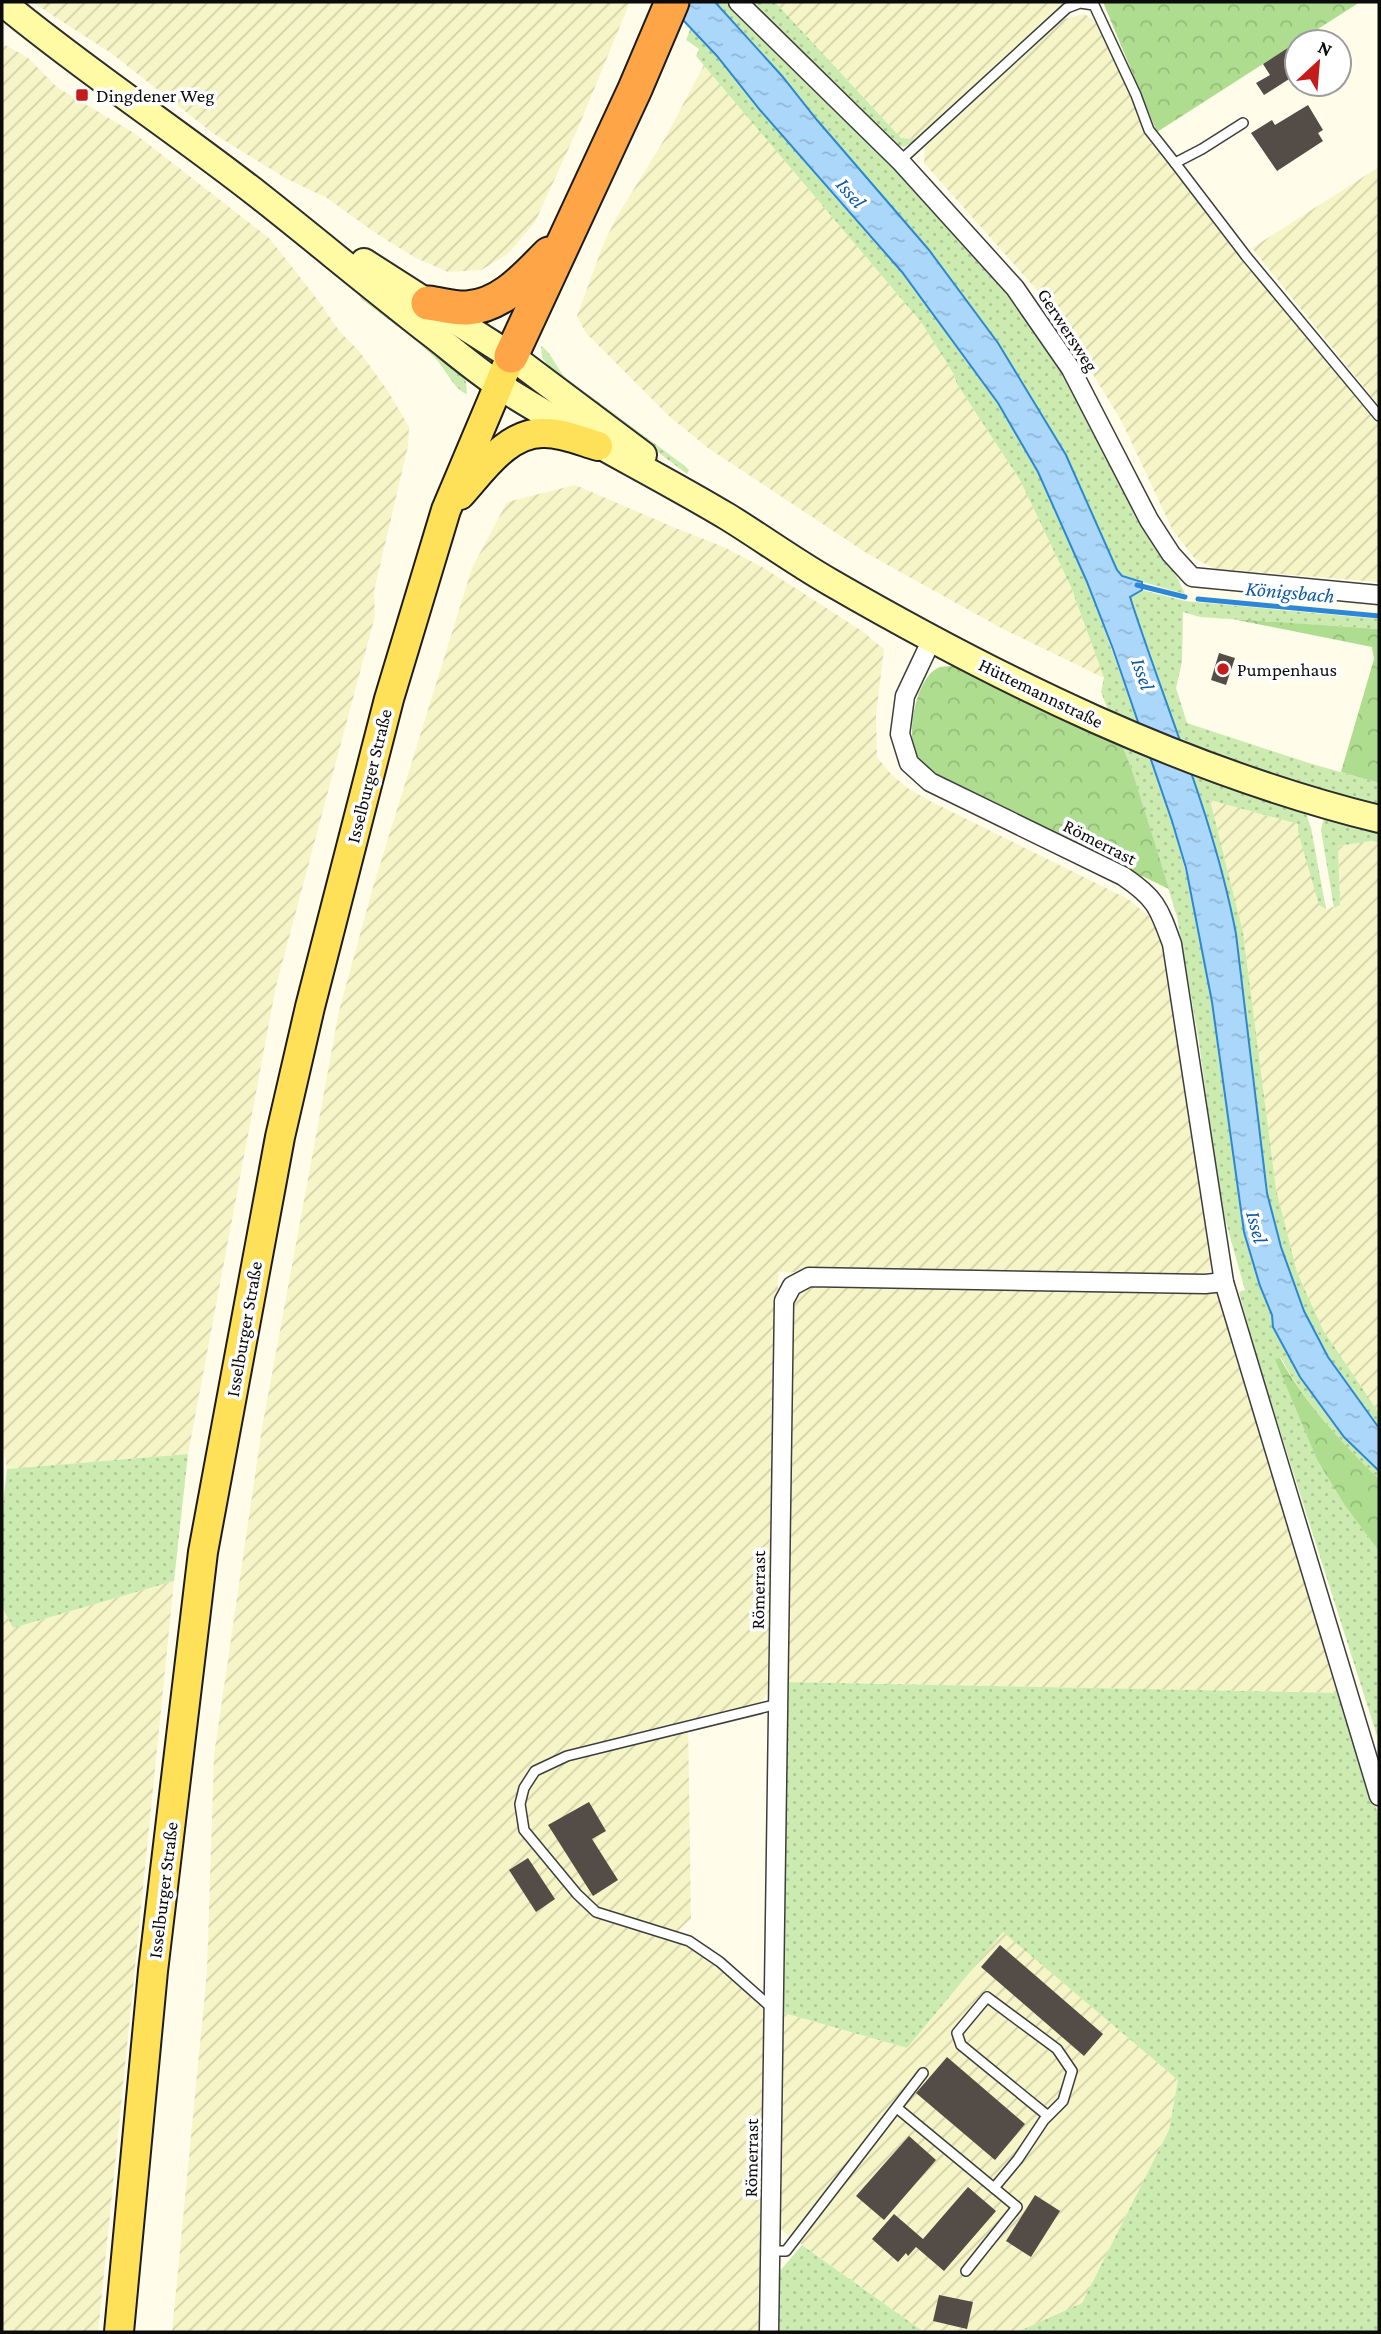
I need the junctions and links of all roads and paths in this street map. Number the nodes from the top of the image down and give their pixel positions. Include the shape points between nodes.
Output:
1 (738, 2) edge
2 (3, 5) edge
3 (668, 10) edge
4 (1243, 123) dead end
5 (900, 160) junction
6 (1175, 163) junction
7 (258, 195) junction
8 (566, 237) junction
9 (428, 303) junction
10 (505, 371) junction
11 (1379, 416) edge
12 (598, 446) junction
13 (446, 510) junction
14 (726, 516) junction
15 (1379, 595) edge
16 (932, 639) junction
17 (1379, 819) edge
18 (1224, 1282) junction
19 (778, 1704) junction
20 (1379, 1796) edge
21 (773, 2009) junction
22 (923, 2073) dead end
23 (897, 2108) junction
24 (1048, 2116) junction
25 (994, 2188) junction
26 (771, 2250) junction
27 (966, 2272) dead end
28 (119, 2332) edge
29 (769, 2332) edge

1 - 5 street, Gerwersweg
2 - 7 main road
3 - 8 highway
4 - 6 lane
5 - 6 lane via 1067,8 1080,3 1094,5 1149,130
5 - 15 street, Gerwersweg via 1040,322 1071,369 1149,520 1192,577
6 - 11 lane
7 - 9 main road
7 - 10 main road via 370,286
8 - 9 highway via 512,290 493,300 467,308
8 - 10 highway
9 - 10 main road
10 - 12 main road, Hüttemannstraße
10 - 13 main road, Isselburger Straße
10 - 14 main road, Hüttemannstraße
12 - 13 main road via 545,433 522,437 496,456
12 - 14 main road, Hüttemannstraße
13 - 28 main road, Isselburger Straße via 389,699 310,1007 275,1163 203,1552 153,1971
14 - 16 main road, Hüttemannstraße
16 - 17 main road, Hüttemannstraße via 1122,731 1314,803
16 - 18 street, Römerrast via 905,696 900,734 909,764 930,782 1123,876 1146,891 1160,910 1172,944
18 - 19 street, Römerrast via 809,1277 792,1286 784,1301
18 - 20 street, Römerrast
19 - 21 street, Römerrast
19 - 21 lane via 567,1756 535,1772 520,1804 524,1830 596,1912 689,1941
21 - 26 street, Römerrast
22 - 23 lane
23 - 25 lane
23 - 26 lane via 786,2251
24 - 24 lane via 1063,2101 1072,2071 1057,2049 987,1997 957,2034 961,2045
24 - 25 lane
25 - 27 lane via 1017,2207
26 - 29 street, Römerrast

